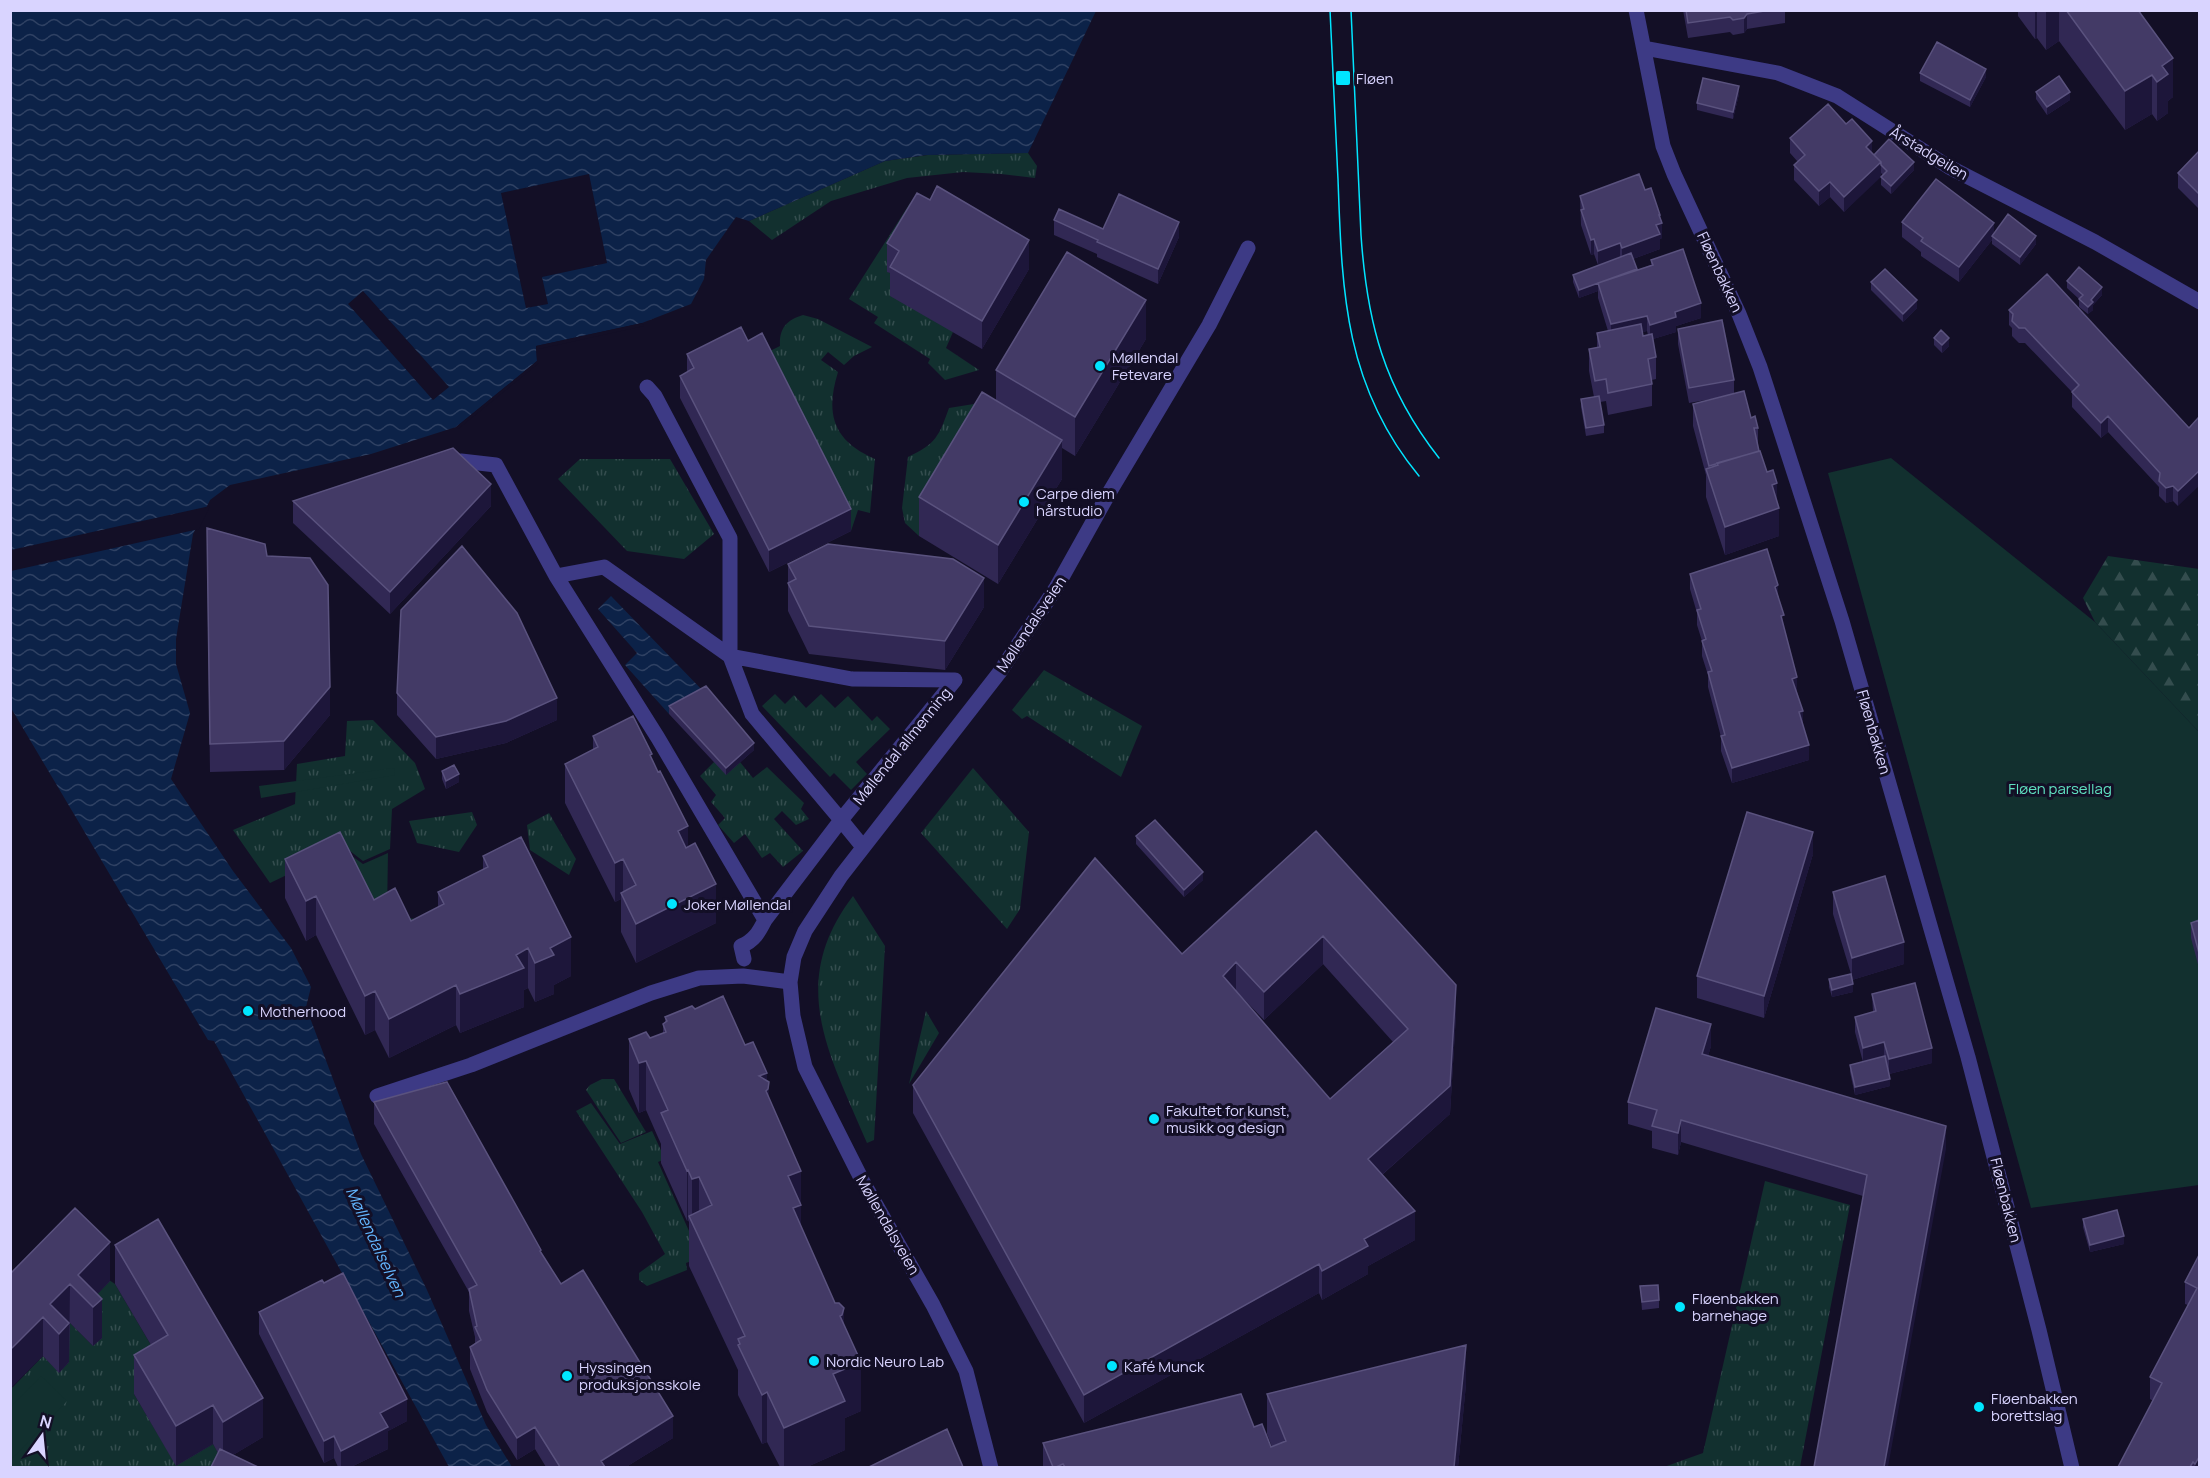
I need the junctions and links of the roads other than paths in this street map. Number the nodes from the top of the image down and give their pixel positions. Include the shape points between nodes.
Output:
1 (1636, 10) edge
2 (1644, 48) junction
3 (1248, 248) dead end
4 (2199, 302) edge
5 (647, 387) dead end
6 (461, 461) edge
7 (556, 576) junction
8 (730, 656) junction
9 (841, 820) junction
10 (863, 847) junction
11 (765, 920) junction
12 (744, 959) dead end
13 (790, 982) junction
14 (377, 1096) dead end
15 (992, 1467) edge
16 (2072, 1467) edge

1 - 2 street, Fløenbakken
2 - 4 street, Årstadgeilen via 1778,73 1837,96 1949,167 2095,242
2 - 16 street, Fløenbakken via 1663,146 1760,367 1842,621 1968,1057
3 - 10 street, Møllendalsveien via 1209,325 1056,588 999,673
5 - 8 street, Møllendal allmenning via 730,538
6 - 7 street via 496,465
7 - 8 street, Møllendal allmenning via 604,567
7 - 11 street via 658,738
8 - 9 street, Møllendal allmenning via 752,714
8 - 9 street, Møllendal allmenning via 852,679 955,681
9 - 10 street, Møllendal allmenning
9 - 11 street, Møllendal allmenning
10 - 13 street, Møllendalsveien via 806,931 794,957
11 - 12 street, Møllendal allmenning via 757,936 741,946
13 - 14 street via 743,976 699,978 651,993 471,1065
13 - 15 street, Møllendalsveien via 805,1067 862,1182 966,1371

